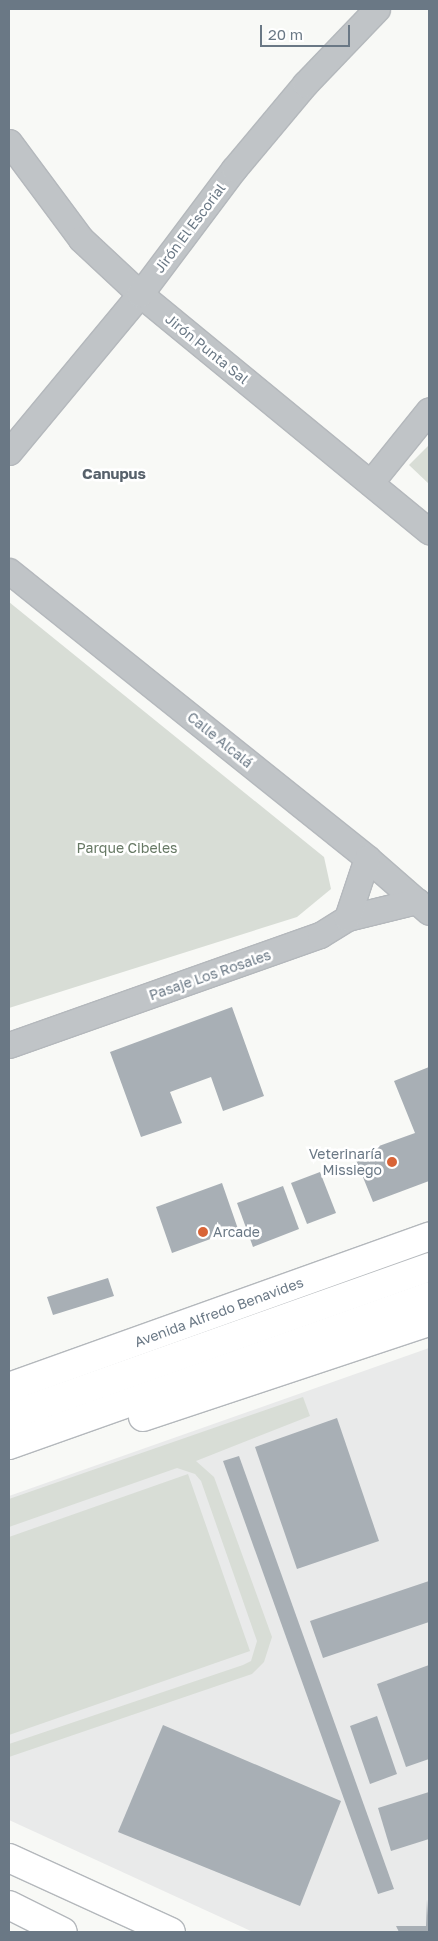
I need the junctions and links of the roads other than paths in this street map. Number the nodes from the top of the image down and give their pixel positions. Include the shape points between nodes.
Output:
1 (376, 9) edge
2 (9, 142) edge
3 (140, 294) junction
4 (429, 410) edge
5 (9, 452) edge
6 (371, 482) junction
7 (429, 531) edge
8 (9, 571) edge
9 (367, 858) junction
10 (423, 907) edge
11 (347, 918) junction
12 (9, 1045) edge
13 (429, 1237) edge
14 (429, 1267) edge
15 (429, 1296) edge
16 (429, 1322) edge
17 (9, 1387) edge
18 (9, 1416) edge
19 (9, 1445) edge
20 (9, 1462) edge
21 (9, 1858) edge
22 (9, 1905) edge
23 (64, 1932) edge
24 (171, 1932) edge

1 - 3 street, Jirón El Escorial via 305,84 234,169
2 - 3 street, Jirón Punta Sal via 81,239
3 - 5 street, Jirón El Escorial
3 - 6 street, Jirón Punta Sal
4 - 6 street
6 - 7 street, Jirón Punta Sal
8 - 9 street, Calle Alcalá
9 - 10 street, Calle Alcalá
9 - 11 street
10 - 11 street, Pasaje Los Rosales
11 - 12 street, Pasaje Los Rosales via 320,935
13 - 17 main road, Avenida Alfredo Benavides
14 - 18 main road, Avenida Alfredo Benavides
15 - 19 main road
16 - 20 main road
21 - 24 main road
22 - 23 main road

